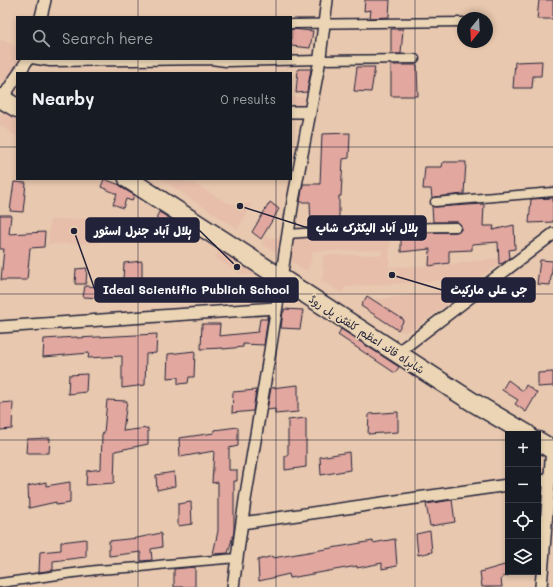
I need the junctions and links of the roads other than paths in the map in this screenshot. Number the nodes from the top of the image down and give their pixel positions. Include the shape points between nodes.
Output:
1 (45, 0) edge
2 (327, 0) edge
3 (41, 16) edge
4 (457, 22) edge
5 (292, 24) edge
6 (324, 24) junction
7 (415, 59) dead end
8 (27, 60) edge
9 (38, 60) edge
10 (211, 60) edge
11 (211, 60) edge
12 (320, 60) junction
13 (20, 72) edge
14 (16, 78) edge
15 (5, 102) edge
16 (292, 112) edge
17 (310, 112) junction
18 (130, 180) edge
19 (553, 192) edge
20 (435, 202) dead end
21 (456, 227) dead end
22 (288, 234) junction
23 (553, 234) edge
24 (281, 278) junction
25 (276, 308) junction
26 (0, 327) edge
27 (397, 353) junction
28 (522, 431) edge
29 (548, 447) edge
30 (550, 480) junction
31 (541, 481) edge
32 (505, 485) edge
33 (242, 523) junction
34 (237, 558) junction
35 (0, 583) edge
36 (233, 587) edge
37 (541, 587) edge

1 - 3 street
2 - 6 street
4 - 6 street
5 - 6 street
6 - 12 street
7 - 12 street
8 - 13 street
9 - 11 street
10 - 12 street
12 - 17 street
14 - 15 street
16 - 17 street
17 - 22 street
18 - 24 highway, شاہراہ قائد اعظم کلفٹن پل روڈ
19 - 20 street
21 - 22 street via 374,228
22 - 24 street
23 - 27 street
24 - 25 street
24 - 27 highway, شاہراہ قائد اعظم کلفٹن پل روڈ
25 - 26 street
25 - 33 street
27 - 28 highway, شاہراہ قائد اعظم کلفٹن پل روڈ
29 - 30 street
30 - 31 street
30 - 37 street
32 - 33 street
33 - 34 street
34 - 35 street via 58,574
34 - 36 street

